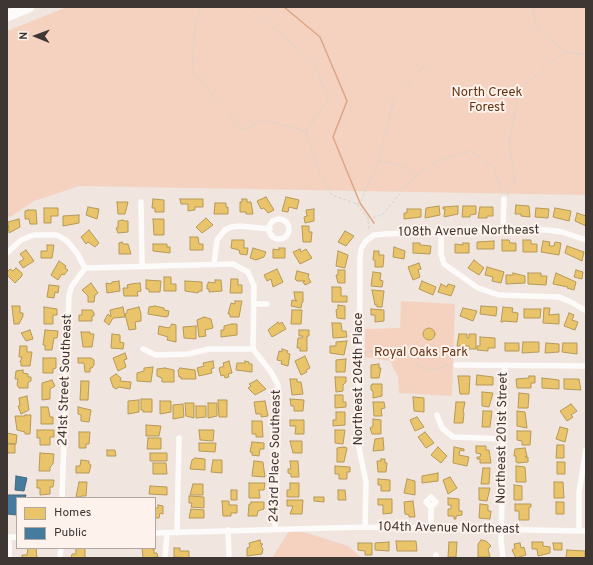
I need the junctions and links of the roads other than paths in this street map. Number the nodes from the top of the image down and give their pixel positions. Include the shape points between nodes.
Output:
1 (17, 7) edge
2 (29, 7) edge
3 (7, 11) edge
4 (7, 16) edge
5 (504, 199) road end
6 (140, 202) dead end
7 (270, 229) dead end
8 (503, 229) junction
9 (441, 232) junction
10 (372, 237) joint
11 (586, 240) edge
12 (7, 253) edge
13 (214, 264) junction
14 (142, 265) junction
15 (85, 268) junction
16 (255, 304) junction
17 (267, 304) dead end
18 (586, 311) edge
19 (142, 349) dead end
20 (253, 349) junction
21 (456, 365) road end
22 (505, 365) junction
23 (586, 366) edge
24 (437, 415) dead end
25 (179, 438) dead end
26 (504, 438) junction
27 (586, 450) edge
28 (62, 497) edge
29 (431, 507) dead end
30 (365, 527) junction
31 (431, 528) junction
32 (275, 529) junction
33 (228, 530) junction
34 (502, 530) junction
35 (578, 531) junction
36 (586, 531) edge
37 (177, 532) junction
38 (156, 533) edge
39 (167, 533) junction
40 (8, 537) edge
41 (9, 558) edge
42 (165, 558) edge
43 (229, 558) edge
44 (503, 558) edge

1 - 3 highway
2 - 4 highway
5 - 8 street
6 - 14 street
7 - 13 street via 240,226 225,230 217,240
8 - 9 street, 108th Avenue Northeast
8 - 11 street, 108th Avenue Northeast via 548,230
9 - 10 street, 108th Avenue Northeast
9 - 18 street via 441,254 444,264 478,288 499,295 559,297
10 - 30 street, Northeast 204th Place via 361,249 360,256 359,448 366,482
12 - 15 street via 21,240 34,236 57,235 67,241
13 - 14 street
13 - 16 street via 233,264 248,272 254,286
14 - 15 street
15 - 28 street, 241st Street Southeast via 72,286 69,295
16 - 17 street
16 - 20 street
19 - 20 street via 156,355 188,354 209,349
20 - 32 street, 243rd Place Southeast via 278,385
21 - 22 street
22 - 23 street
22 - 26 street, Northeast 201st Street
24 - 26 street via 442,428 453,437
25 - 37 street
26 - 34 street, Northeast 201st Street
27 - 35 street via 579,492
29 - 31 street
30 - 31 street, 104th Avenue Northeast
30 - 32 street, 104th Avenue Northeast
31 - 34 street, 104th Avenue Northeast
32 - 33 street, 104th Avenue Northeast
33 - 37 street, 104th Avenue Northeast
33 - 43 street
34 - 35 street, 104th Avenue Northeast
34 - 44 street, Northeast 201st Street
35 - 36 street, 104th Avenue Northeast
37 - 39 street, 104th Avenue Northeast
38 - 39 street, 104th Avenue Northeast
39 - 42 street
40 - 41 street

